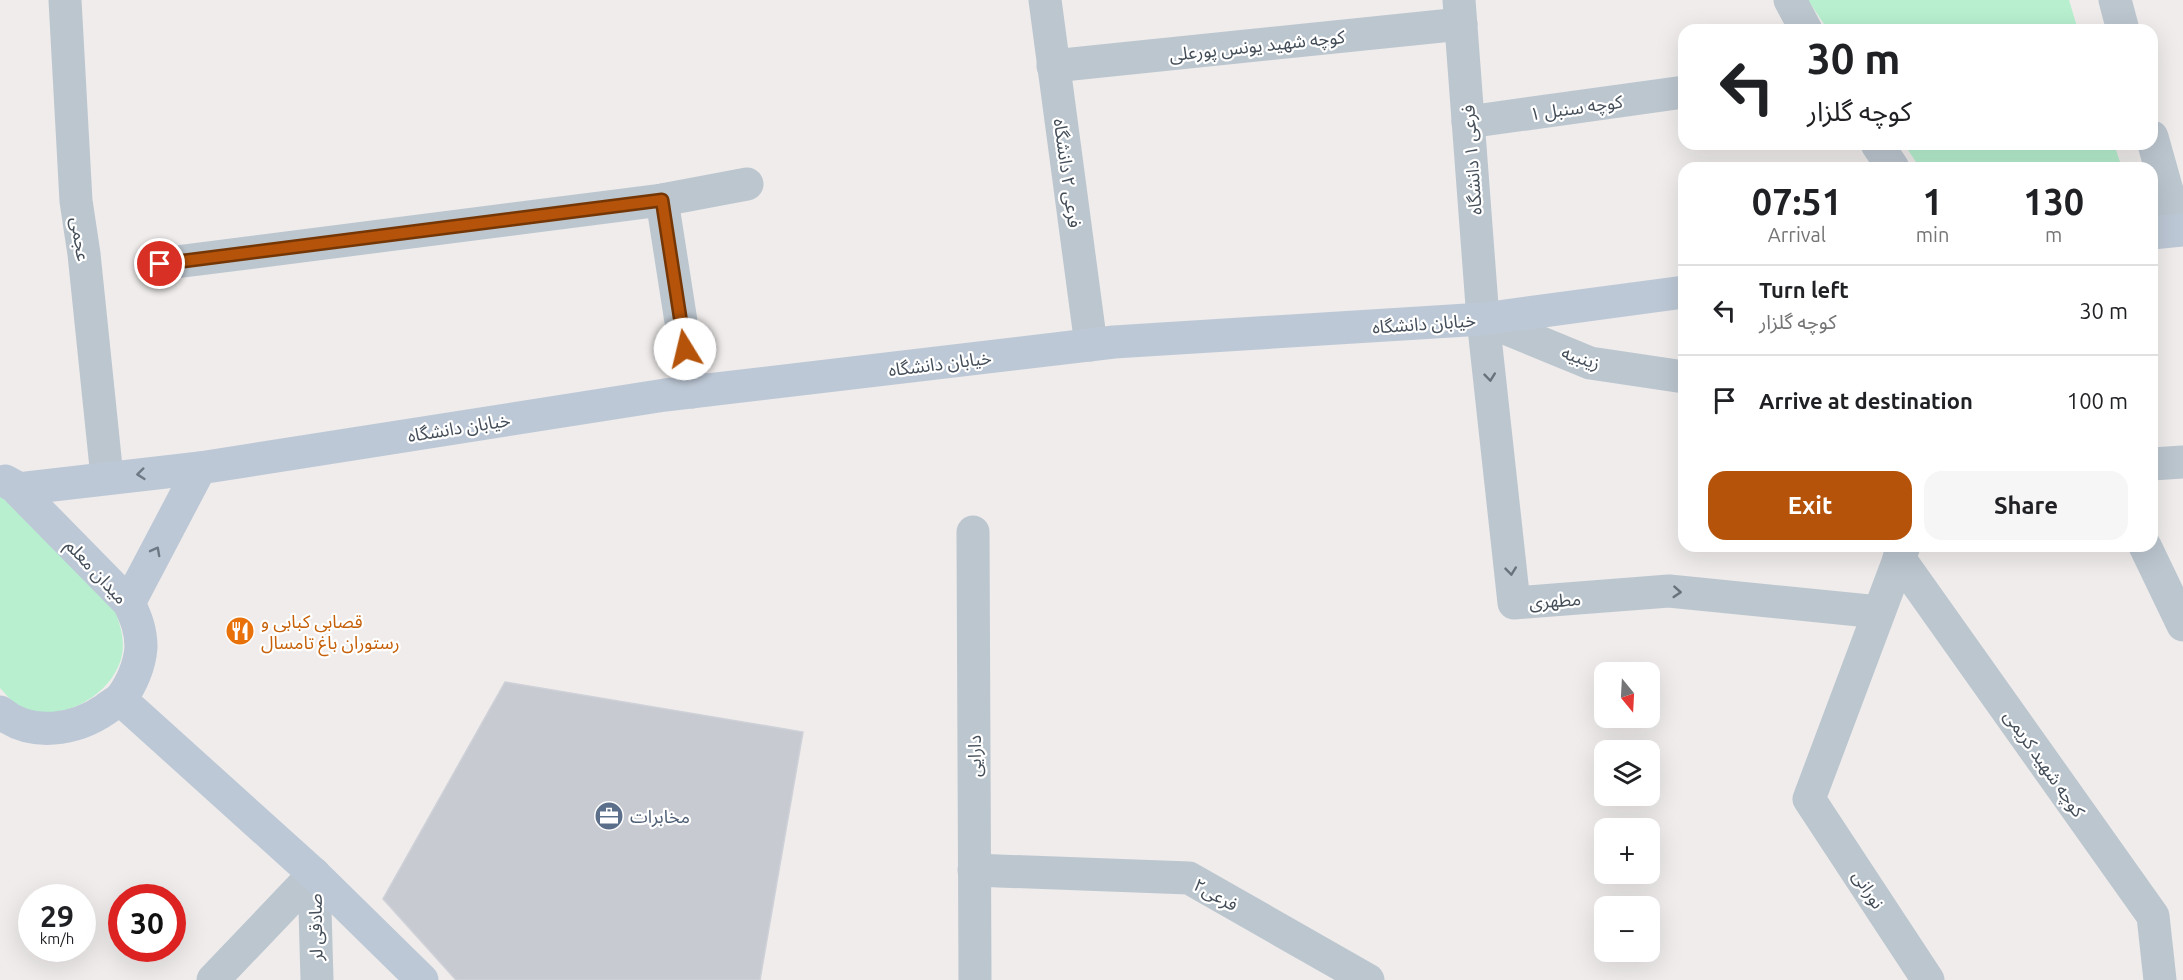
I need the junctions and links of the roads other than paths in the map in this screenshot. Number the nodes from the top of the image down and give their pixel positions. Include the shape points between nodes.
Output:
1 (66, 0) edge
2 (1045, 0) edge
3 (1790, 0) edge
4 (2115, 0) edge
5 (1460, 12) edge
6 (1803, 24) edge
7 (2121, 24) edge
8 (1053, 66) junction
9 (1678, 93) edge
10 (1468, 122) junction
11 (2158, 167) edge
12 (747, 184) dead end
13 (662, 200) junction
14 (2171, 231) edge
15 (160, 264) dead end
16 (1678, 292) edge
17 (1483, 319) junction
18 (1091, 345) junction
19 (1678, 376) edge
20 (692, 392) junction
21 (2183, 462) edge
22 (2158, 464) edge
23 (200, 468) junction
24 (107, 477) junction
25 (9, 484) edge
26 (973, 532) dead end
27 (1902, 552) edge
28 (2148, 552) edge
29 (129, 603) junction
30 (1880, 612) junction
31 (2183, 625) edge
32 (120, 699) junction
33 (0, 712) edge
34 (1809, 799) joint
35 (974, 870) junction
36 (314, 874) junction
37 (213, 980) edge
38 (317, 980) edge
39 (422, 980) edge
40 (975, 980) edge
41 (1368, 980) edge
42 (1928, 980) edge
43 (2160, 980) edge

1 - 24 street, عجمی via 76,201
2 - 8 street, فرعی ۲ دانشگاه
3 - 6 street
4 - 7 street
5 - 8 street, کوچه شهید یونس پورعلی
5 - 10 street, فرعی ۱ دانشگاه
8 - 18 street, فرعی ۲ دانشگاه
9 - 10 street, کوچه سنبل ۱
10 - 17 street, فرعی ۱ دانشگاه
11 - 14 street
12 - 13 street
13 - 15 street
13 - 20 street
16 - 17 street, خیابان دانشگاه
17 - 18 street, خیابان دانشگاه
17 - 19 street, زینبیه via 1590,363
17 -> 30 street, مطهری via 1514,603 1669,591
18 - 20 street, خیابان دانشگاه
20 - 23 street, خیابان دانشگاه
21 - 22 street
23 -> 24 street, خیابان دانشگاه
29 -> 23 street
24 - 25 street, خیابان دانشگاه
25 - 29 street, میدان معلم
26 - 35 street, دارایی
27 - 30 street, کوچه شهید کریمی
27 - 43 street, کوچه شهید کریمی via 2153,916
28 - 31 street
29 - 32 street, میدان معلم via 140,627 141,648 134,675
30 - 34 street, کوچه شهید کریمی
32 - 33 street, میدان معلم via 97,716 60,729 38,729 9,720
32 - 36 street
34 - 42 street, نورانی
35 - 40 street, دارایی
35 - 41 street, فرعی۲ via 1189,878
36 - 37 street
36 - 38 street, صادقی لر
36 - 39 street

